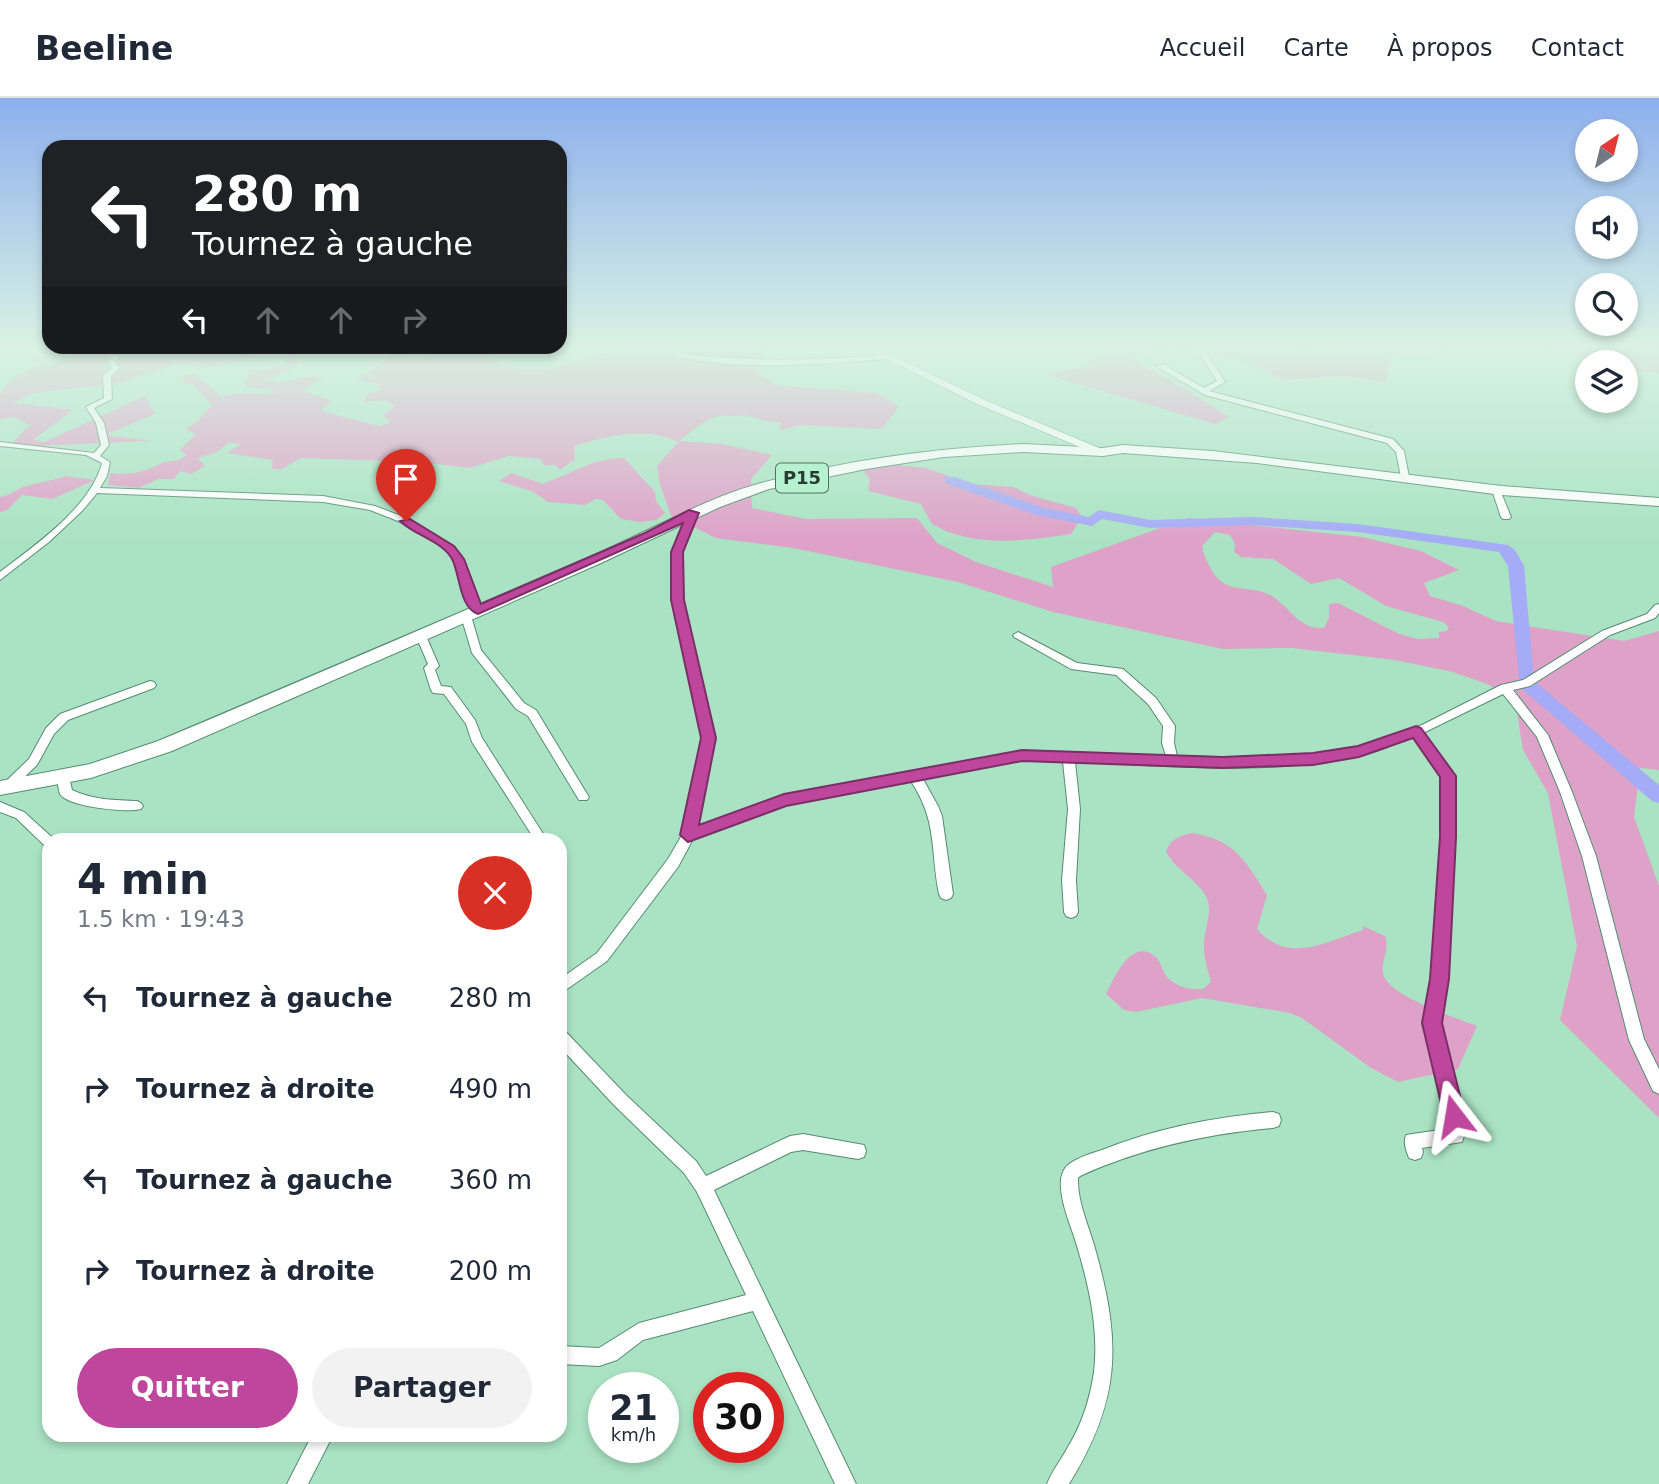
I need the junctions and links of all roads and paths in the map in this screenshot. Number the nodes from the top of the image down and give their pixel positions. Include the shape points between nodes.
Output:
1 (92, 411) edge
2 (1002, 411) edge
3 (1277, 411) edge
4 (0, 444) edge
5 (1104, 453) junction
6 (95, 456) junction
7 (1405, 477) junction
8 (96, 489) junction
9 (1496, 490) junction
10 (1658, 503) edge
11 (693, 513) junction
12 (1506, 517) dead end
13 (0, 577) edge
14 (1659, 607) edge
15 (472, 613) junction
16 (1018, 635) dead end
17 (421, 636) junction
18 (150, 685) dead end
19 (1505, 688) junction
20 (1416, 732) junction
21 (1069, 757) junction
22 (1173, 762) junction
23 (63, 777) junction
24 (915, 777) junction
25 (3, 788) edge
26 (583, 797) dead end
27 (137, 806) dead end
28 (0, 807) edge
29 (538, 833) edge
30 (42, 835) edge
31 (688, 835) junction
32 (946, 894) dead end
33 (1071, 912) dead end
34 (567, 982) edge
35 (567, 1043) edge
36 (1659, 1086) edge
37 (1273, 1121) dead end
38 (858, 1151) dead end
39 (1415, 1152) dead end
40 (703, 1186) junction
41 (757, 1301) junction
42 (567, 1355) edge
43 (319, 1442) edge
44 (297, 1484) edge
45 (846, 1484) edge
46 (1057, 1484) edge

1 - 6 street via 105,445
2 - 5 street
3 - 7 street via 1390,441 1400,451
4 - 6 street
5 - 7 main road, P15 via 1115,449 1185,453
5 - 11 main road, P15 via 1014,449 898,460 779,483
6 - 8 street via 106,461
7 - 9 main road, P15
8 - 13 street
8 - 15 street via 323,499 372,508 406,521 450,548 473,603
9 - 10 main road, P15
9 - 12 street
11 - 15 main road, P15
11 - 31 street via 677,552 677,600 709,738
14 - 19 street via 1651,616 1606,632 1526,682
15 - 17 main road, P15
15 - 26 street via 476,651 520,706 532,713
16 - 22 street via 1075,666 1119,672 1133,683 1170,726
17 - 23 main road, P15 via 165,746
17 - 29 street via 434,666 429,668 437,690 447,690 471,723 475,738
18 - 25 street via 64,717 50,731 33,762
19 - 20 street
19 - 36 street via 1542,736 1566,792 1589,856 1637,1040
20 - 22 street via 1359,752 1313,759
20 - 39 street via 1448,776 1440,979 1432,1023 1456,1136 1412,1141
21 - 22 street
21 - 24 street via 1022,756
21 - 33 street via 1074,809
23 - 25 main road, P15
23 - 27 street via 66,793 74,797 97,804
24 - 31 street via 784,800
24 - 32 street via 932,807
28 - 30 street via 20,815
31 - 34 street via 673,863 602,957
35 - 40 street via 690,1167
37 - 46 street via 1216,1124 1116,1150 1070,1176 1102,1302 1106,1365 1097,1410 1082,1447
38 - 40 street via 790,1144
40 - 41 street
41 - 42 street via 639,1332 599,1357
41 - 45 street
43 - 44 street

